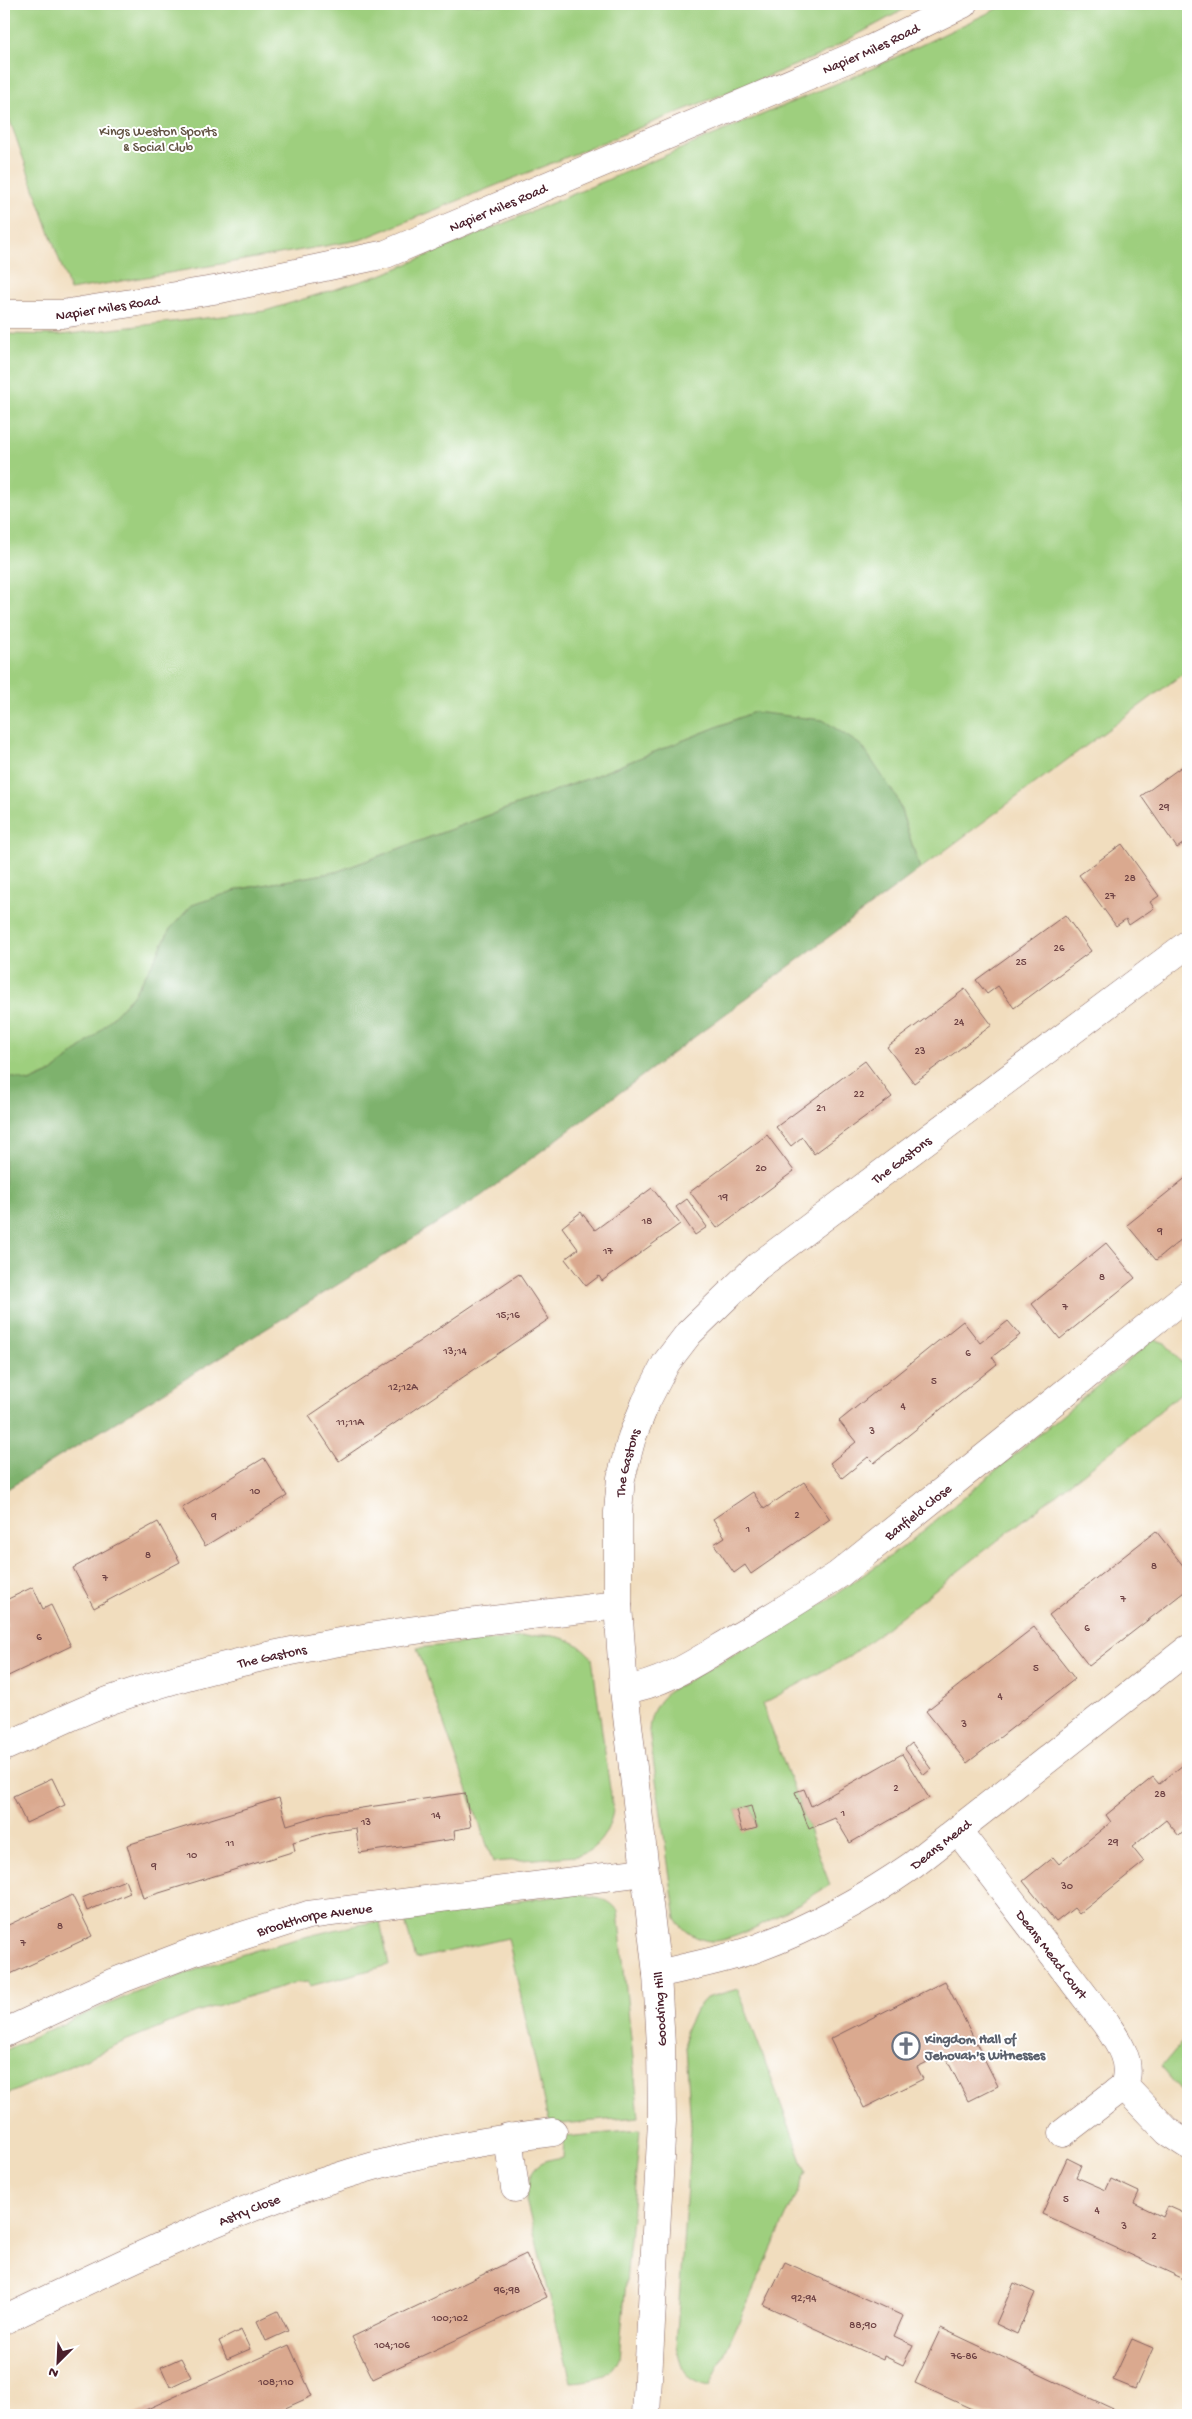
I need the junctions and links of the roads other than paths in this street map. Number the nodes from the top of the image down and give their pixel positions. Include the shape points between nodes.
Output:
1 (963, 4) edge
2 (4, 314) edge
3 (1188, 944) edge
4 (1188, 1294) edge
5 (618, 1605) junction
6 (1188, 1649) edge
7 (624, 1690) junction
8 (4, 1747) edge
9 (958, 1831) junction
10 (644, 1872) junction
11 (657, 1974) junction
12 (4, 2033) edge
13 (1124, 2086) junction
14 (552, 2132) dead end
15 (1062, 2133) dead end
16 (508, 2138) junction
17 (1188, 2145) edge
18 (514, 2188) dead end
19 (4, 2320) edge
20 (646, 2415) edge

1 - 2 street, Napier Miles Road via 871,49 386,254 210,291 62,314
3 - 5 street, The Gastons via 757,1267 689,1332 666,1363 646,1402 621,1478
4 - 7 street, Banfield Close via 838,1575 677,1672 641,1687
5 - 7 street, Goodring Hill
5 - 8 street, The Gastons via 423,1627 218,1669 109,1701
6 - 9 street, Deans Mead
7 - 10 street, Goodring Hill
9 - 11 street, Deans Mead via 883,1886 801,1930 756,1948
9 - 13 street, Deans Mead Court via 1106,2024 1125,2057 1128,2072
10 - 11 street, Goodring Hill
10 - 12 street, Brookthorpe Avenue via 308,1915 150,1968
11 - 20 street, Goodring Hill via 662,2121
13 - 15 street
13 - 17 street via 1168,2132
14 - 16 street, Astry Close
16 - 18 street
16 - 19 street, Astry Close via 380,2164 261,2205 183,2236

